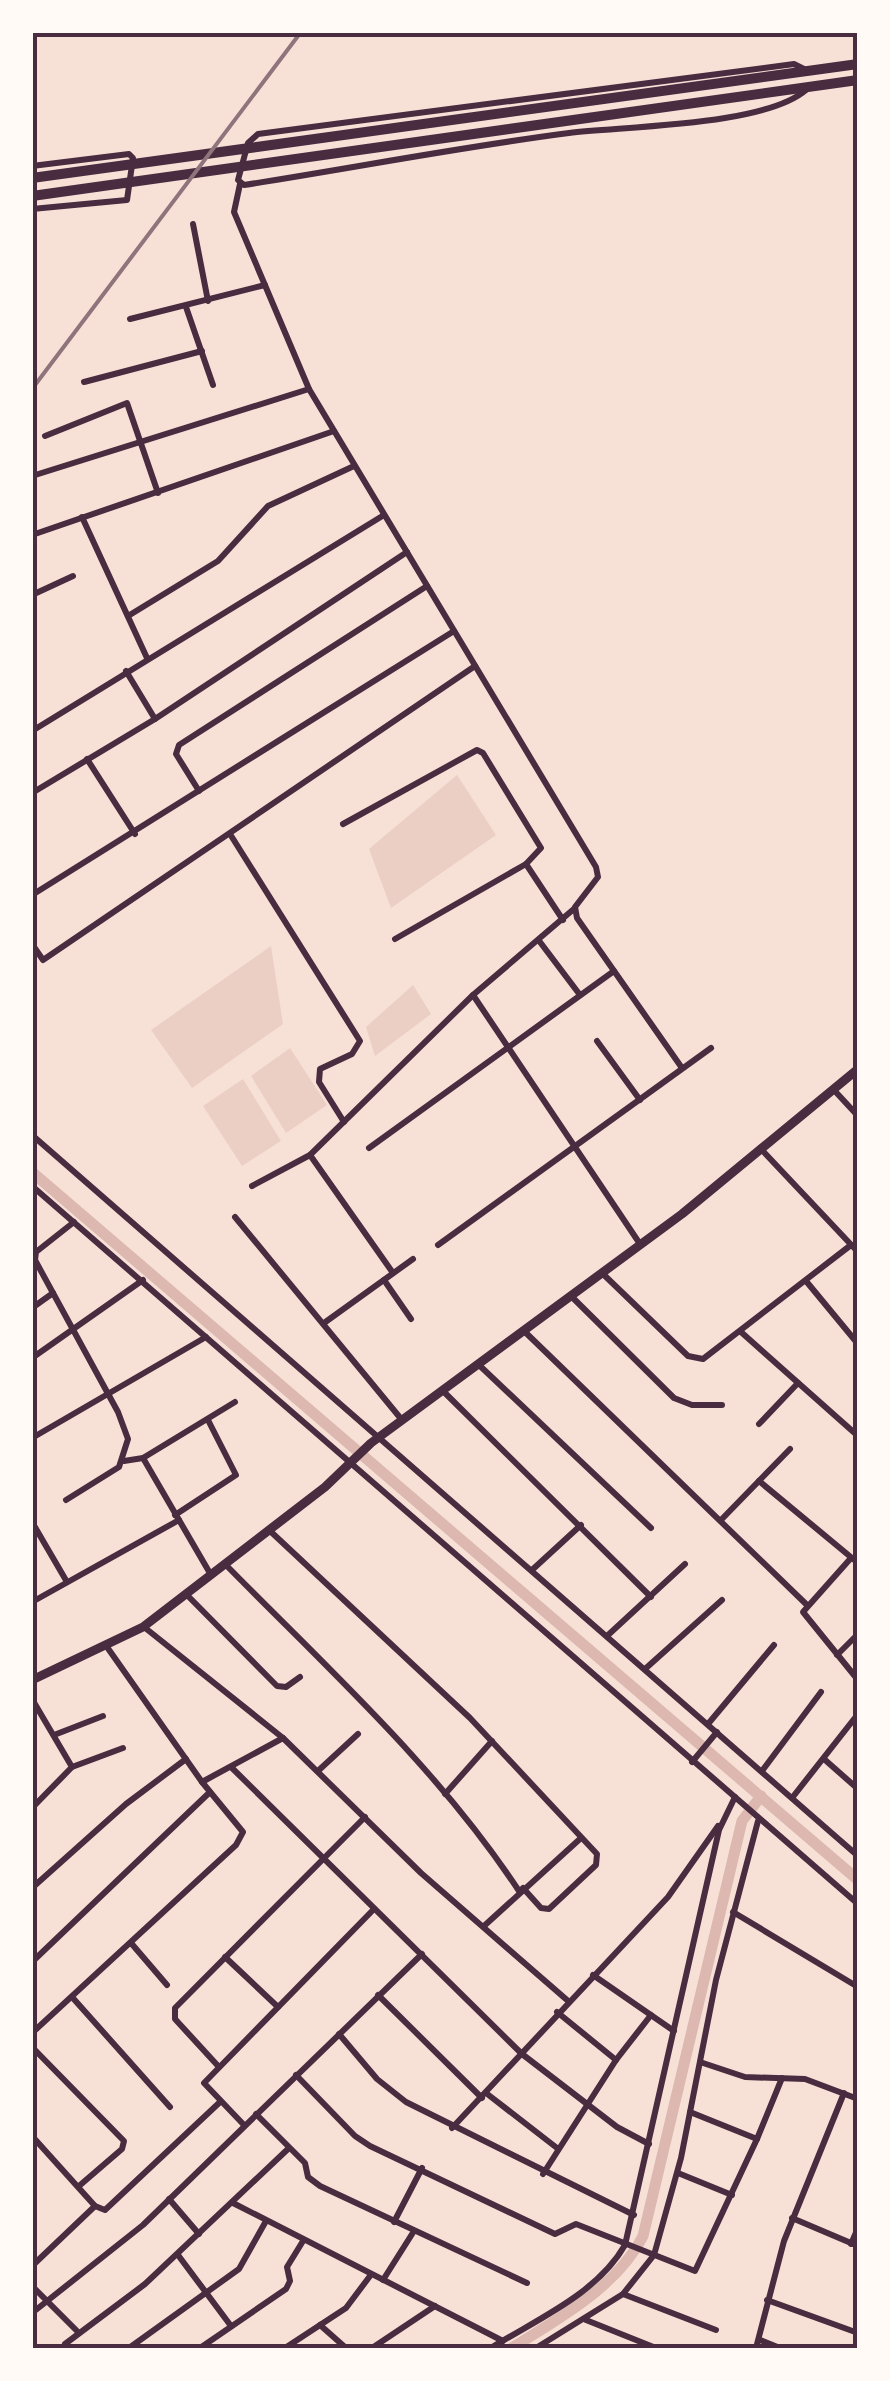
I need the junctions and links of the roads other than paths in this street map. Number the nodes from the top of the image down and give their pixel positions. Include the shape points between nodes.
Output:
1 (858, 64) edge
2 (808, 70) junction
3 (858, 80) edge
4 (811, 86) junction
5 (32, 166) edge
6 (32, 178) edge
7 (240, 184) junction
8 (32, 196) edge
9 (32, 209) edge
10 (193, 224) dead end
11 (265, 285) junction
12 (208, 301) junction
13 (186, 306) junction
14 (130, 319) dead end
15 (202, 351) junction
16 (84, 382) dead end
17 (213, 386) dead end
18 (309, 389) junction
19 (334, 430) junction
20 (46, 436) dead end
21 (143, 443) junction
22 (354, 466) junction
23 (32, 476) edge
24 (158, 493) junction
25 (384, 515) junction
26 (82, 516) junction
27 (32, 535) edge
28 (407, 552) junction
29 (73, 576) dead end
30 (427, 586) junction
31 (32, 595) edge
32 (128, 616) junction
33 (454, 632) junction
34 (147, 658) junction
35 (475, 666) junction
36 (126, 671) junction
37 (155, 719) junction
38 (32, 731) edge
39 (87, 758) junction
40 (199, 790) junction
41 (32, 793) edge
42 (343, 824) dead end
43 (135, 834) junction
44 (230, 834) junction
45 (526, 864) junction
46 (32, 894) edge
47 (576, 907) junction
48 (563, 920) junction
49 (395, 938) dead end
50 (540, 942) junction
51 (32, 944) edge
52 (614, 971) junction
53 (473, 995) junction
54 (580, 995) junction
55 (597, 1041) dead end
56 (711, 1048) dead end
57 (507, 1050) junction
58 (682, 1068) junction
59 (858, 1069) edge
60 (832, 1089) junction
61 (640, 1100) junction
62 (858, 1116) edge
63 (344, 1122) junction
64 (32, 1135) edge
65 (573, 1146) junction
66 (368, 1148) dead end
67 (760, 1148) junction
68 (310, 1155) junction
69 (32, 1186) edge
70 (252, 1186) dead end
71 (235, 1218) dead end
72 (74, 1222) junction
73 (640, 1244) junction
74 (438, 1245) dead end
75 (851, 1245) junction
76 (858, 1252) edge
77 (413, 1259) dead end
78 (393, 1273) junction
79 (602, 1273) junction
80 (144, 1280) junction
81 (384, 1280) junction
82 (806, 1280) junction
83 (53, 1293) junction
84 (571, 1296) junction
85 (32, 1308) edge
86 (410, 1319) dead end
87 (324, 1323) junction
88 (74, 1330) junction
89 (524, 1331) junction
90 (741, 1332) junction
91 (206, 1337) junction
92 (858, 1344) edge
93 (32, 1358) edge
94 (479, 1365) junction
95 (798, 1383) junction
96 (443, 1391) junction
97 (108, 1395) junction
98 (235, 1402) dead end
99 (722, 1405) dead end
100 (208, 1420) junction
101 (402, 1420) junction
102 (760, 1424) dead end
103 (858, 1436) edge
104 (32, 1438) edge
105 (375, 1440) junction
106 (790, 1449) dead end
107 (143, 1458) junction
108 (124, 1461) junction
109 (353, 1461) junction
110 (759, 1481) junction
111 (66, 1500) dead end
112 (177, 1517) junction
113 (721, 1520) junction
114 (32, 1522) edge
115 (581, 1526) junction
116 (651, 1528) dead end
117 (269, 1530) junction
118 (36, 1537) edge
119 (854, 1560) edge
120 (225, 1564) junction
121 (686, 1564) dead end
122 (532, 1570) junction
123 (210, 1575) junction
124 (67, 1582) junction
125 (186, 1594) junction
126 (651, 1597) junction
127 (722, 1600) dead end
128 (32, 1602) edge
129 (807, 1605) junction
130 (143, 1626) junction
131 (858, 1634) edge
132 (607, 1636) junction
133 (774, 1645) dead end
134 (107, 1647) junction
135 (837, 1655) junction
136 (645, 1669) junction
137 (300, 1677) dead end
138 (32, 1680) edge
139 (858, 1680) edge
140 (821, 1692) dead end
141 (32, 1699) edge
142 (858, 1714) edge
143 (103, 1716) dead end
144 (708, 1724) junction
145 (717, 1732) junction
146 (358, 1734) dead end
147 (54, 1735) junction
148 (282, 1738) junction
149 (492, 1741) junction
150 (123, 1748) dead end
151 (186, 1759) junction
152 (695, 1759) junction
153 (824, 1759) junction
154 (72, 1766) junction
155 (232, 1767) junction
156 (319, 1770) junction
157 (762, 1772) junction
158 (202, 1782) junction
159 (858, 1789) edge
160 (210, 1792) junction
161 (444, 1794) junction
162 (735, 1797) junction
163 (792, 1798) junction
164 (32, 1808) edge
165 (365, 1817) junction
166 (722, 1819) junction
167 (758, 1820) junction
168 (581, 1838) junction
169 (858, 1856) edge
170 (323, 1858) junction
171 (32, 1888) edge
172 (521, 1890) junction
173 (858, 1904) edge
174 (374, 1909) junction
175 (733, 1912) junction
176 (484, 1926) junction
177 (131, 1942) junction
178 (422, 1954) junction
179 (225, 1957) junction
180 (32, 1962) edge
181 (593, 1974) junction
182 (168, 1985) dead end
183 (858, 1987) edge
184 (378, 1995) junction
185 (72, 1997) junction
186 (567, 2000) junction
187 (278, 2007) junction
188 (557, 2012) junction
189 (651, 2015) junction
190 (674, 2031) junction
191 (32, 2033) edge
192 (339, 2034) junction
193 (32, 2047) edge
194 (522, 2054) junction
195 (616, 2060) junction
196 (700, 2062) junction
197 (220, 2067) junction
198 (296, 2075) junction
199 (782, 2078) junction
200 (844, 2093) junction
201 (484, 2095) junction
202 (858, 2099) edge
203 (219, 2103) junction
204 (586, 2104) junction
205 (170, 2108) dead end
206 (690, 2112) junction
207 (256, 2114) junction
208 (244, 2125) junction
209 (452, 2128) junction
210 (32, 2136) edge
211 (756, 2139) junction
212 (649, 2144) junction
213 (289, 2148) junction
214 (557, 2148) junction
215 (422, 2168) junction
216 (544, 2174) junction
217 (678, 2174) junction
218 (79, 2186) junction
219 (732, 2195) junction
220 (169, 2199) junction
221 (233, 2204) junction
222 (95, 2206) junction
223 (634, 2216) junction
224 (792, 2218) junction
225 (266, 2221) junction
226 (394, 2222) junction
227 (858, 2228) edge
228 (414, 2231) junction
229 (200, 2234) junction
230 (304, 2240) junction
231 (854, 2245) edge
232 (629, 2246) junction
233 (650, 2253) junction
234 (178, 2254) junction
235 (32, 2266) edge
236 (371, 2275) junction
237 (383, 2280) junction
238 (527, 2283) dead end
239 (32, 2286) edge
240 (208, 2292) junction
241 (623, 2294) junction
242 (48, 2300) junction
243 (767, 2300) junction
244 (436, 2305) junction
245 (32, 2313) edge
246 (585, 2320) junction
247 (320, 2325) junction
248 (231, 2326) junction
249 (716, 2330) dead end
250 (78, 2332) junction
251 (858, 2333) edge
252 (503, 2341) junction
253 (65, 2344) dead end
254 (635, 2344) edge
255 (758, 2344) edge
256 (129, 2348) edge
257 (200, 2348) edge
258 (285, 2348) edge
259 (346, 2348) edge
260 (372, 2348) edge
261 (491, 2348) edge
262 (536, 2348) edge
263 (656, 2348) edge
264 (780, 2348) edge

1 - 2 main road
2 - 6 main road
2 - 7 street via 794,64 258,134 248,143
3 - 4 main road
4 - 7 street via 791,102 722,117 570,133
4 - 8 main road
5 - 9 street via 134,158 128,200
7 - 11 street via 234,212
10 - 12 street
11 - 12 street
11 - 18 street
12 - 13 street
13 - 14 street
13 - 15 street
15 - 16 street
15 - 17 street
18 - 19 street
18 - 21 street
19 - 22 street
19 - 24 street
20 - 21 street via 124,402
21 - 23 street
21 - 24 street
22 - 25 street
22 - 32 street via 268,506 218,561
24 - 26 street
25 - 28 street
25 - 34 street
26 - 27 street
26 - 32 street
28 - 30 street
28 - 37 street
29 - 31 street
30 - 33 street
30 - 40 street via 179,746 176,754
32 - 34 street
33 - 35 street
33 - 40 street
34 - 36 street
35 - 44 street
35 - 47 street via 596,867 594,886
36 - 37 street
36 - 38 street
37 - 39 street
39 - 41 street
39 - 43 street
40 - 43 street
42 - 45 street via 477,750 541,848
43 - 46 street
44 - 51 street via 42,960
44 - 63 street via 360,1041 352,1054 320,1069 319,1082
45 - 48 street
45 - 49 street
47 - 48 street
47 - 52 street
48 - 50 street
50 - 53 street
50 - 54 street
52 - 54 street
52 - 58 street
53 - 57 street
53 - 63 street
54 - 57 street
55 - 61 street
56 - 58 street
57 - 65 street
57 - 66 street
58 - 61 street
59 - 60 street
60 - 62 street
60 - 67 street
61 - 65 street
63 - 68 street
64 - 105 street
65 - 73 street
65 - 74 street
67 - 73 street
67 - 75 street
68 - 70 street
68 - 78 street
69 - 72 street
71 - 87 street
72 - 80 street
72 - 83 street via 34,1256
73 - 79 street
75 - 76 street
75 - 82 street
77 - 78 street
78 - 81 street
79 - 84 street
79 - 90 street via 696,1360
80 - 88 street
80 - 91 street
81 - 86 street
81 - 87 street
82 - 90 street
82 - 92 street
83 - 85 street
83 - 88 street
84 - 89 street
84 - 99 street via 674,1398 692,1406
87 - 101 street
88 - 93 street
88 - 97 street
89 - 94 street
89 - 113 street
90 - 95 street
91 - 97 street
91 - 109 street
94 - 96 street
94 - 116 street
95 - 102 street
95 - 103 street
96 - 101 street
96 - 115 street
97 - 104 street
97 - 108 street via 126,1429
98 - 100 street
100 - 107 street
100 - 112 street via 236,1476
101 - 105 street
105 - 109 street
105 - 122 street
106 - 110 street
107 - 108 street
107 - 112 street
108 - 111 street
109 - 117 street
109 - 152 street
110 - 113 street
110 - 119 street
112 - 123 street
112 - 124 street
113 - 129 street
114 - 118 street
115 - 122 street
115 - 126 street
117 - 120 street
117 - 149 street
118 - 124 street
119 - 129 street
120 - 123 street
120 - 161 street
121 - 126 street
122 - 132 street
123 - 125 street
124 - 128 street
125 - 130 street
125 - 137 street via 277,1686
126 - 132 street
127 - 136 street
129 - 135 street via 803,1615
130 - 134 street
130 - 148 street
131 - 135 street
132 - 136 street
133 - 144 street
134 - 138 street
134 - 151 street
135 - 139 street
136 - 144 street
140 - 157 street
141 - 147 street
142 - 153 street
143 - 147 street
144 - 145 street
145 - 152 street
145 - 157 street
146 - 156 street
147 - 154 street
148 - 155 street
148 - 156 street
149 - 161 street
149 - 168 street
150 - 154 street
151 - 158 street
151 - 171 street
152 - 162 street
153 - 159 street
153 - 163 street
154 - 164 street
155 - 158 street
155 - 170 street
156 - 165 street
157 - 163 street
158 - 160 street
160 - 177 street via 241,1826 241,1838
160 - 180 street
161 - 172 street
162 - 166 street
162 - 167 street
163 - 169 street
165 - 170 street
165 - 176 street
166 - 181 street via 668,1897
166 - 190 street
167 - 173 street
167 - 175 street
168 - 172 street
168 - 172 street via 597,1854 596,1866 549,1909
170 - 174 street
170 - 179 street
172 - 176 street
174 - 178 street
174 - 187 street
175 - 183 street
175 - 196 street
176 - 186 street
177 - 182 street
177 - 185 street
178 - 184 street
178 - 194 street
179 - 187 street
179 - 197 street via 173,2012
181 - 186 street
181 - 189 street
184 - 192 street
184 - 201 street
185 - 191 street
185 - 205 street
186 - 188 street
187 - 197 street
188 - 194 street
188 - 195 street
189 - 190 street
189 - 195 street
190 - 212 street
192 - 198 street
192 - 209 street via 394,2094
193 - 218 street via 124,2142
194 - 201 street
194 - 204 street
195 - 204 street
196 - 199 street via 744,2077
196 - 206 street
197 - 203 street via 204,2087
198 - 207 street
198 - 215 street via 355,2136
199 - 200 street
199 - 211 street
200 - 202 street
200 - 224 street
201 - 209 street
201 - 214 street
203 - 208 street
203 - 222 street via 108,2208
204 - 212 street
204 - 214 street
206 - 211 street
206 - 217 street
207 - 208 street
207 - 213 street
208 - 220 street
209 - 216 street
210 - 218 street
211 - 219 street
212 - 223 street
213 - 221 street
213 - 226 street via 312,2181
214 - 216 street
215 - 226 street
215 - 232 street via 555,2234 572,2223
216 - 223 street
217 - 219 street
217 - 233 street
218 - 222 street
219 - 233 street via 699,2269
220 - 229 street
220 - 242 street
221 - 225 street
221 - 229 street
222 - 235 street
223 - 232 street
224 - 231 street
224 - 243 street
225 - 230 street
225 - 240 street via 239,2269
226 - 228 street
227 - 231 street
228 - 237 street
228 - 238 street
229 - 234 street
230 - 236 street
230 - 248 street via 288,2263 286,2289
232 - 233 street
232 - 252 street via 580,2293
233 - 241 street
234 - 240 street
234 - 250 street
236 - 237 street
236 - 247 street via 351,2302
237 - 244 street
239 - 242 street
240 - 248 street
240 - 256 street
241 - 246 street
241 - 249 street
242 - 245 street
242 - 250 street
243 - 251 street
243 - 255 street
244 - 252 street
244 - 260 street
246 - 254 street
246 - 262 street
247 - 258 street
247 - 259 street
248 - 257 street
250 - 253 street
252 - 261 street
254 - 263 street
255 - 264 street

